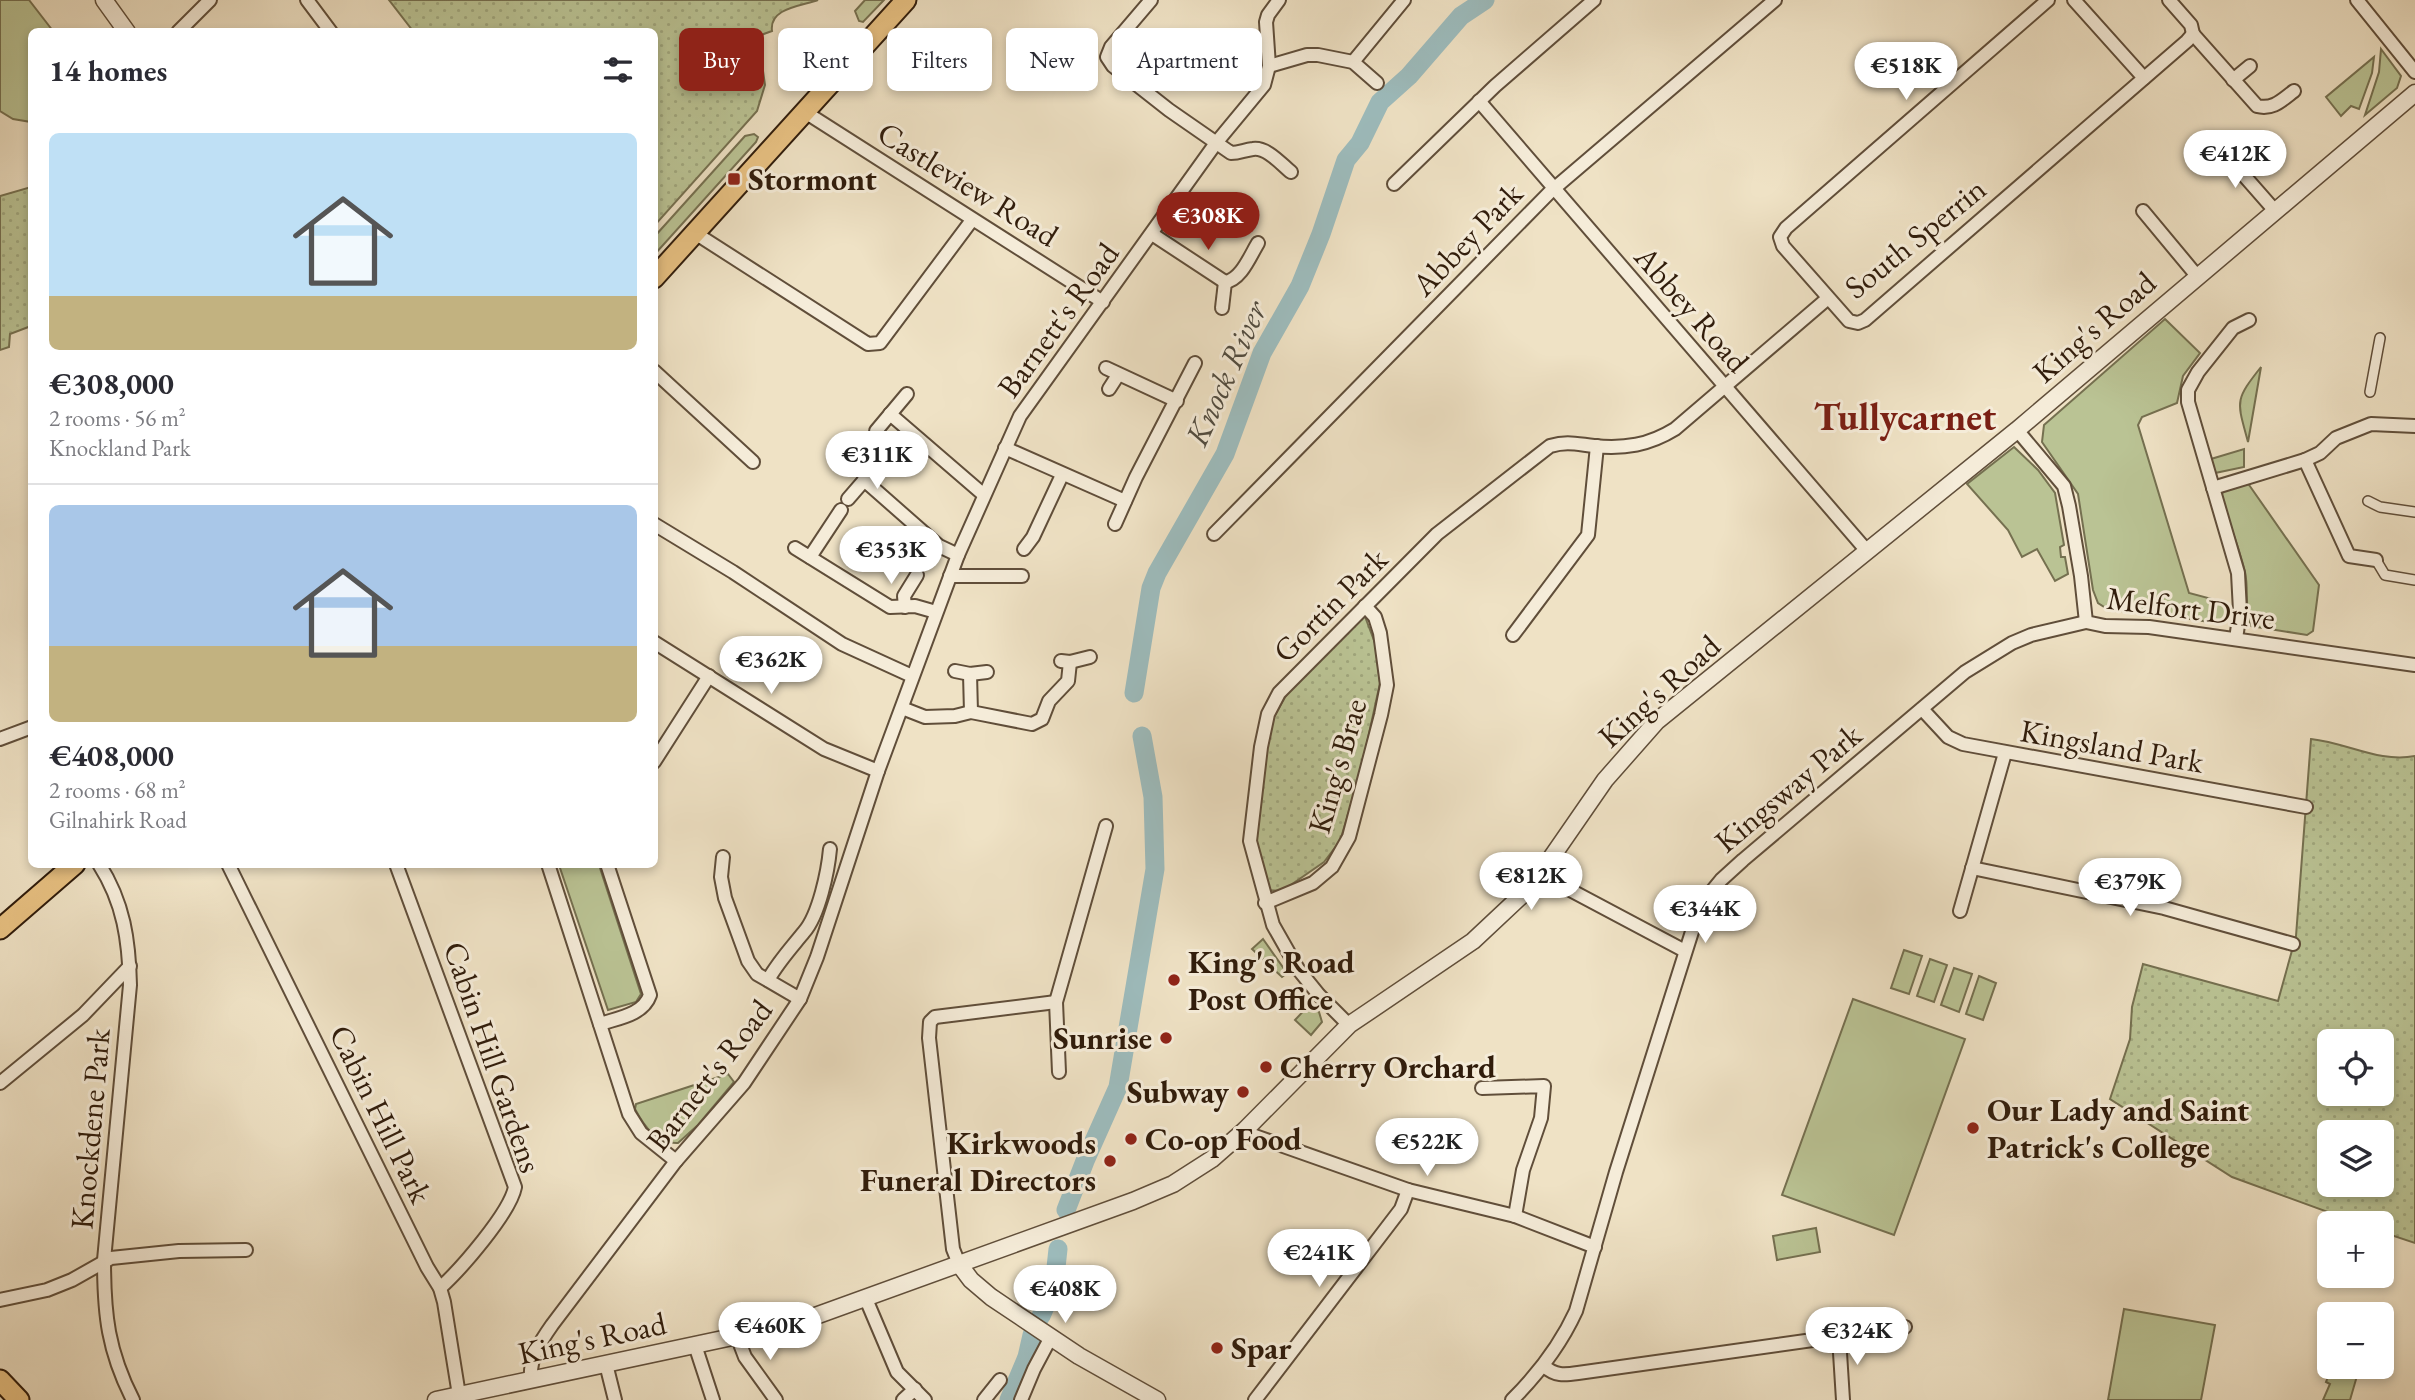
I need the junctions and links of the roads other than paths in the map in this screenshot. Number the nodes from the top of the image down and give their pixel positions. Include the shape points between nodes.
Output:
1 (104, 0) edge
2 (210, 0) edge
3 (307, 0) edge
4 (906, 0) edge
5 (1151, 0) edge
6 (1279, 0) edge
7 (1404, 0) edge
8 (1594, 0) edge
9 (1775, 0) edge
10 (2049, 0) edge
11 (2074, 0) edge
12 (2169, 0) edge
13 (2357, 0) edge
14 (124, 28) edge
15 (182, 28) edge
16 (328, 28) edge
17 (2193, 34) junction
18 (1353, 62) junction
19 (1269, 66) junction
20 (2250, 66) dead end
21 (2415, 72) edge
22 (2144, 78) junction
23 (2234, 80) junction
24 (1377, 83) dead end
25 (2294, 91) dead end
26 (2415, 93) edge
27 (1479, 101) junction
28 (805, 112) junction
29 (1216, 143) junction
30 (2219, 147) dead end
31 (1291, 172) dead end
32 (1394, 184) dead end
33 (1554, 188) junction
34 (2143, 211) dead end
35 (2276, 212) junction
36 (972, 220) junction
37 (695, 233) junction
38 (1152, 234) junction
39 (1258, 243) dead end
40 (658, 274) edge
41 (2197, 276) junction
42 (1225, 282) junction
43 (1827, 299) junction
44 (1103, 302) junction
45 (1222, 308) dead end
46 (2249, 320) dead end
47 (2380, 338) dead end
48 (1195, 363) dead end
49 (1107, 368) dead end
50 (658, 376) edge
51 (1118, 376) junction
52 (1725, 387) junction
53 (1109, 389) dead end
54 (2370, 392) dead end
55 (907, 394) dead end
56 (1177, 401) junction
57 (890, 414) junction
58 (2415, 426) edge
59 (876, 430) dead end
60 (2017, 430) junction
61 (1597, 446) junction
62 (1005, 448) junction
63 (2305, 460) junction
64 (753, 462) dead end
65 (880, 462) dead end
66 (1062, 475) junction
67 (864, 480) junction
68 (2213, 488) junction
69 (984, 495) junction
70 (1125, 501) junction
71 (2368, 501) dead end
72 (2415, 512) edge
73 (1115, 524) dead end
74 (658, 526) edge
75 (1214, 534) dead end
76 (795, 548) dead end
77 (1024, 549) dead end
78 (1867, 551) junction
79 (958, 555) junction
80 (810, 557) junction
81 (2376, 560) joint
82 (917, 575) dead end
83 (950, 576) junction
84 (1022, 576) dead end
85 (2415, 580) edge
86 (1366, 606) junction
87 (905, 607) junction
88 (936, 612) junction
89 (2086, 622) junction
90 (1513, 635) dead end
91 (2236, 639) junction
92 (658, 644) edge
93 (1090, 657) dead end
94 (2415, 665) edge
95 (955, 671) dead end
96 (986, 672) dead end
97 (970, 674) junction
98 (709, 676) junction
99 (912, 676) junction
100 (902, 708) junction
101 (1922, 709) junction
102 (971, 712) junction
103 (28, 728) edge
104 (0, 739) edge
105 (2005, 753) junction
106 (658, 756) edge
107 (878, 771) junction
108 (2306, 807) dead end
109 (1105, 826) dead end
110 (830, 849) dead end
111 (723, 858) dead end
112 (70, 868) edge
113 (101, 868) edge
114 (230, 868) edge
115 (397, 868) edge
116 (549, 868) edge
117 (608, 868) edge
118 (1972, 868) junction
119 (1540, 874) junction
120 (1265, 903) junction
121 (1960, 911) dead end
122 (0, 929) edge
123 (2293, 944) dead end
124 (1685, 951) junction
125 (130, 966) junction
126 (768, 980) junction
127 (800, 999) junction
128 (1056, 1002) junction
129 (600, 1024) junction
130 (1349, 1025) junction
131 (1059, 1072) dead end
132 (0, 1083) edge
133 (1482, 1088) dead end
134 (1245, 1130) junction
135 (676, 1161) junction
136 (1408, 1190) junction
137 (1515, 1216) junction
138 (1595, 1247) junction
139 (246, 1250) dead end
140 (104, 1260) junction
141 (959, 1264) junction
142 (940, 1272) junction
143 (440, 1288) junction
144 (980, 1289) junction
145 (866, 1299) junction
146 (0, 1300) edge
147 (1905, 1327) dead end
148 (737, 1336) junction
149 (1051, 1337) junction
150 (1839, 1337) junction
151 (695, 1345) junction
152 (606, 1364) junction
153 (1544, 1366) junction
154 (0, 1380) edge
155 (531, 1380) junction
156 (1000, 1380) dead end
157 (915, 1389) junction
158 (459, 1395) junction
159 (19, 1400) edge
160 (133, 1400) edge
161 (436, 1400) edge
162 (615, 1400) edge
163 (713, 1400) edge
164 (776, 1400) edge
165 (903, 1400) edge
166 (925, 1400) edge
167 (984, 1400) edge
168 (1021, 1400) edge
169 (1157, 1400) edge
170 (1255, 1400) edge
171 (1512, 1400) edge
172 (1843, 1400) edge

1 - 14 street
2 - 15 street
3 - 16 street
4 - 28 highway
5 - 29 street via 1107,57
6 - 19 street, Barnett's Road via 1266,22
7 - 18 street
8 - 27 street
9 - 33 street, Abbey Park
10 - 43 street, South Sperrin via 1786,228 1780,237 1783,246
11 - 22 street
12 - 17 street via 2192,25
13 - 21 street
17 - 22 street, South Sperrin
17 - 23 street
18 - 19 street via 1307,55
18 - 24 street
19 - 29 street, Barnett's Road via 1264,85
20 - 23 street
22 - 43 street, South Sperrin via 1865,320 1849,321
23 - 25 street via 2264,108 2275,106
26 - 35 street, King's Road
27 - 32 street
27 - 33 street, Abbey Road
28 - 36 street, Castleview Road
28 - 37 highway
29 - 31 street via 1231,153 1264,150
29 - 38 street, Barnett's Road
30 - 35 street
33 - 52 street, Abbey Road
33 - 75 street, Abbey Park
34 - 41 street
35 - 41 street, King's Road
36 - 37 street via 880,343 868,344
36 - 44 street, Castleview Road
37 - 40 highway
38 - 42 street
38 - 44 street, Barnett's Road
39 - 42 street via 1238,275
41 - 60 street, King's Road
42 - 45 street
43 - 52 street, Gortin Park
44 - 62 street, Barnett's Road via 1020,416
46 - 68 street via 2233,328 2188,390
47 - 54 street
48 - 56 street
49 - 51 street
50 - 64 street
51 - 53 street
51 - 56 street
52 - 61 street, Gortin Park via 1658,439 1631,447
52 - 78 street, Abbey Road
55 - 57 street
56 - 70 street
57 - 59 street
57 - 69 street
58 - 63 street via 2371,424 2336,438
60 - 78 street, King's Road
60 - 89 street, Melfort Drive via 2064,486
61 - 86 street, Gortin Park via 1565,442 1550,446 1437,534
61 - 90 street via 1588,535
62 - 66 street
62 - 69 street, Barnett's Road
63 - 68 street
63 - 81 street via 2349,556
65 - 67 street
66 - 70 street
66 - 77 street via 1039,540
67 - 79 street via 939,546
67 - 80 street
68 - 91 street via 2238,573 2241,593
69 - 79 street, Barnett's Road
70 - 73 street
71 - 72 street
74 - 99 street via 842,645
76 - 80 street
78 - 119 street, King's Road via 1646,732 1605,779
79 - 83 street, Barnett's Road
80 - 87 street via 890,607
81 - 85 street via 2385,575
82 - 87 street via 904,596
83 - 84 street
83 - 88 street, Barnett's Road
86 - 120 street, Gortin Park via 1279,693 1268,714 1250,841
86 - 120 street, King's Brae via 1380,633 1387,685 1349,837 1332,867 1313,883
87 - 88 street
88 - 99 street, Barnett's Road
89 - 91 street, Melfort Drive
89 - 101 street, Kingsway Park via 2012,643 1965,672
91 - 94 street, Melfort Drive
92 - 98 street
93 - 102 street via 1066,662 1068,681 1049,701 1042,719 1032,724
95 - 97 street
96 - 97 street
97 - 102 street
98 - 106 street
98 - 107 street via 824,749
99 - 100 street, Barnett's Road
100 - 102 street via 925,717
100 - 107 street, Barnett's Road
101 - 105 street, Kingsland Park via 1948,737
101 - 124 street, Kingsway Park via 1721,880 1707,897
103 - 104 street
105 - 108 street, Kingsland Park
105 - 118 street
107 - 127 street, Barnett's Road
109 - 128 street
110 - 126 street via 826,876 806,930
111 - 126 street via 725,898 748,961
112 - 122 highway
113 - 125 street, Knockdene Park via 120,908
114 - 143 street, Cabin Hill Park
115 - 143 street, Cabin Hill Gardens via 515,1187 503,1212
116 - 129 street
117 - 129 street via 650,995 641,1010
118 - 121 street
118 - 123 street via 2164,908
119 - 124 street
119 - 130 street, King's Road via 1473,941
120 - 130 street, Gortin Park via 1298,969
124 - 138 street, Kingsway Park
125 - 132 street via 83,1016
125 - 140 street, Knockdene Park
126 - 127 street
127 - 135 street, Barnett's Road via 744,1083
128 - 131 street
128 - 141 street via 935,1017 930,1022 953,1250
129 - 135 street via 629,1114 640,1133
130 - 134 street, King's Road
133 - 137 street via 1544,1086 1541,1118 1523,1170
134 - 136 street
134 - 141 street, King's Road via 1173,1184
135 - 155 street, Barnett's Road via 541,1341 532,1362
136 - 137 street
136 - 170 street via 1401,1209
137 - 138 street
138 - 153 street, Kingsway Park via 1576,1311
139 - 140 street via 179,1251
140 - 146 street via 47,1290
140 - 160 street, Knockdene Park via 110,1342
141 - 142 street, King's Road
141 - 144 street
142 - 144 street
142 - 145 street, King's Road
143 - 158 street, Cabin Hill Park
144 - 149 street
145 - 148 street, King's Road
145 - 157 street via 897,1371
147 - 150 street
148 - 151 street, King's Road
148 - 164 street via 745,1357
149 - 168 street
149 - 169 street
150 - 153 street via 1562,1375
150 - 172 street
151 - 152 street, King's Road
151 - 163 street
152 - 155 street, King's Road
152 - 162 street
153 - 171 street, Kingsway Park
154 - 159 highway
155 - 158 street, King's Road
156 - 167 street
157 - 165 street
157 - 166 street
158 - 161 street, King's Road

